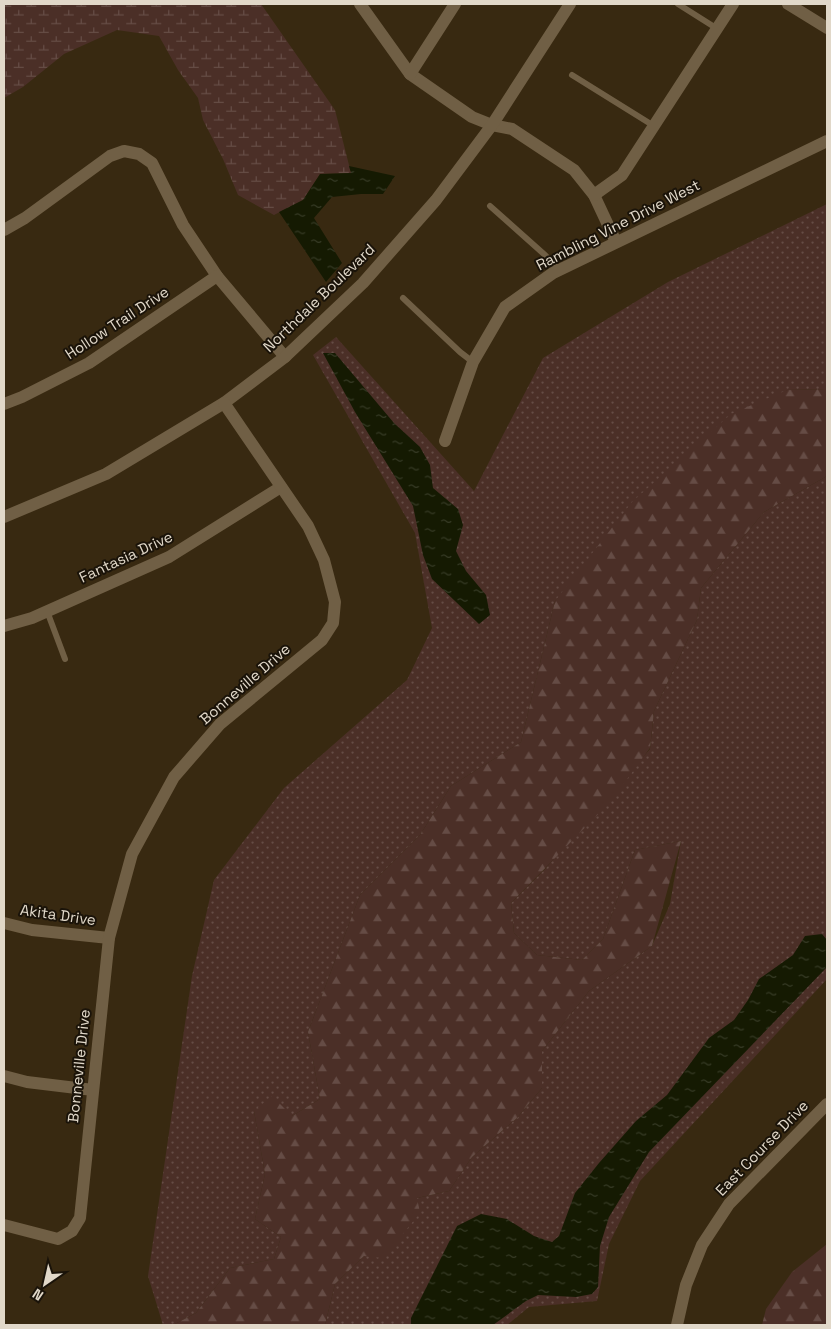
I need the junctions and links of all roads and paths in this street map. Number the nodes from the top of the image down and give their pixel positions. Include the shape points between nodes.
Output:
1 (360, 4) edge
2 (455, 4) edge
3 (570, 4) edge
4 (678, 4) edge
5 (733, 4) edge
6 (788, 4) edge
7 (716, 28) junction
8 (827, 28) edge
9 (410, 74) junction
10 (572, 75) dead end
11 (492, 125) junction
12 (654, 126) junction
13 (827, 141) edge
14 (594, 195) junction
15 (490, 206) dead end
16 (4, 230) edge
17 (616, 242) junction
18 (558, 270) junction
19 (217, 276) junction
20 (403, 298) dead end
21 (285, 357) junction
22 (473, 362) junction
23 (224, 403) junction
24 (4, 404) edge
25 (445, 440) dead end
26 (282, 487) junction
27 (4, 517) edge
28 (47, 611) junction
29 (4, 626) edge
30 (65, 659) dead end
31 (4, 923) edge
32 (109, 938) junction
33 (4, 1076) edge
34 (93, 1090) junction
35 (827, 1104) edge
36 (4, 1225) edge
37 (677, 1325) edge

1 - 9 street
2 - 9 street
3 - 11 street, Northdale Boulevard
4 - 7 lane
5 - 7 street
6 - 8 street
7 - 12 street
9 - 11 street via 472,117
10 - 12 lane
11 - 14 street via 512,129 574,170
11 - 21 street, Northdale Boulevard via 436,200 363,283
12 - 14 street via 622,175
13 - 17 street, Rambling Vine Drive West
14 - 17 street
15 - 18 lane
16 - 19 street via 110,156 124,151 139,154 152,163 183,225
17 - 18 street, Rambling Vine Drive West
18 - 22 street, Rambling Vine Drive West via 505,306
19 - 21 street
19 - 24 street, Hollow Trail Drive via 89,363
20 - 22 lane
21 - 23 street, Northdale Boulevard
22 - 25 street, Rambling Vine Drive West
23 - 26 street, Bonneville Drive
23 - 27 street, Northdale Boulevard via 106,474
26 - 28 street, Fantasia Drive via 169,557
26 - 32 street, Bonneville Drive via 308,526 324,560 336,602 333,623 322,640 220,724 174,777 132,854
28 - 29 street, Fantasia Drive
28 - 30 lane
31 - 32 street, Akita Drive via 32,930
32 - 34 street, Bonneville Drive
33 - 34 street via 26,1082
34 - 36 street, Bonneville Drive via 80,1218 72,1231 58,1239
35 - 37 street, East Course Drive via 729,1204 702,1246 686,1285

